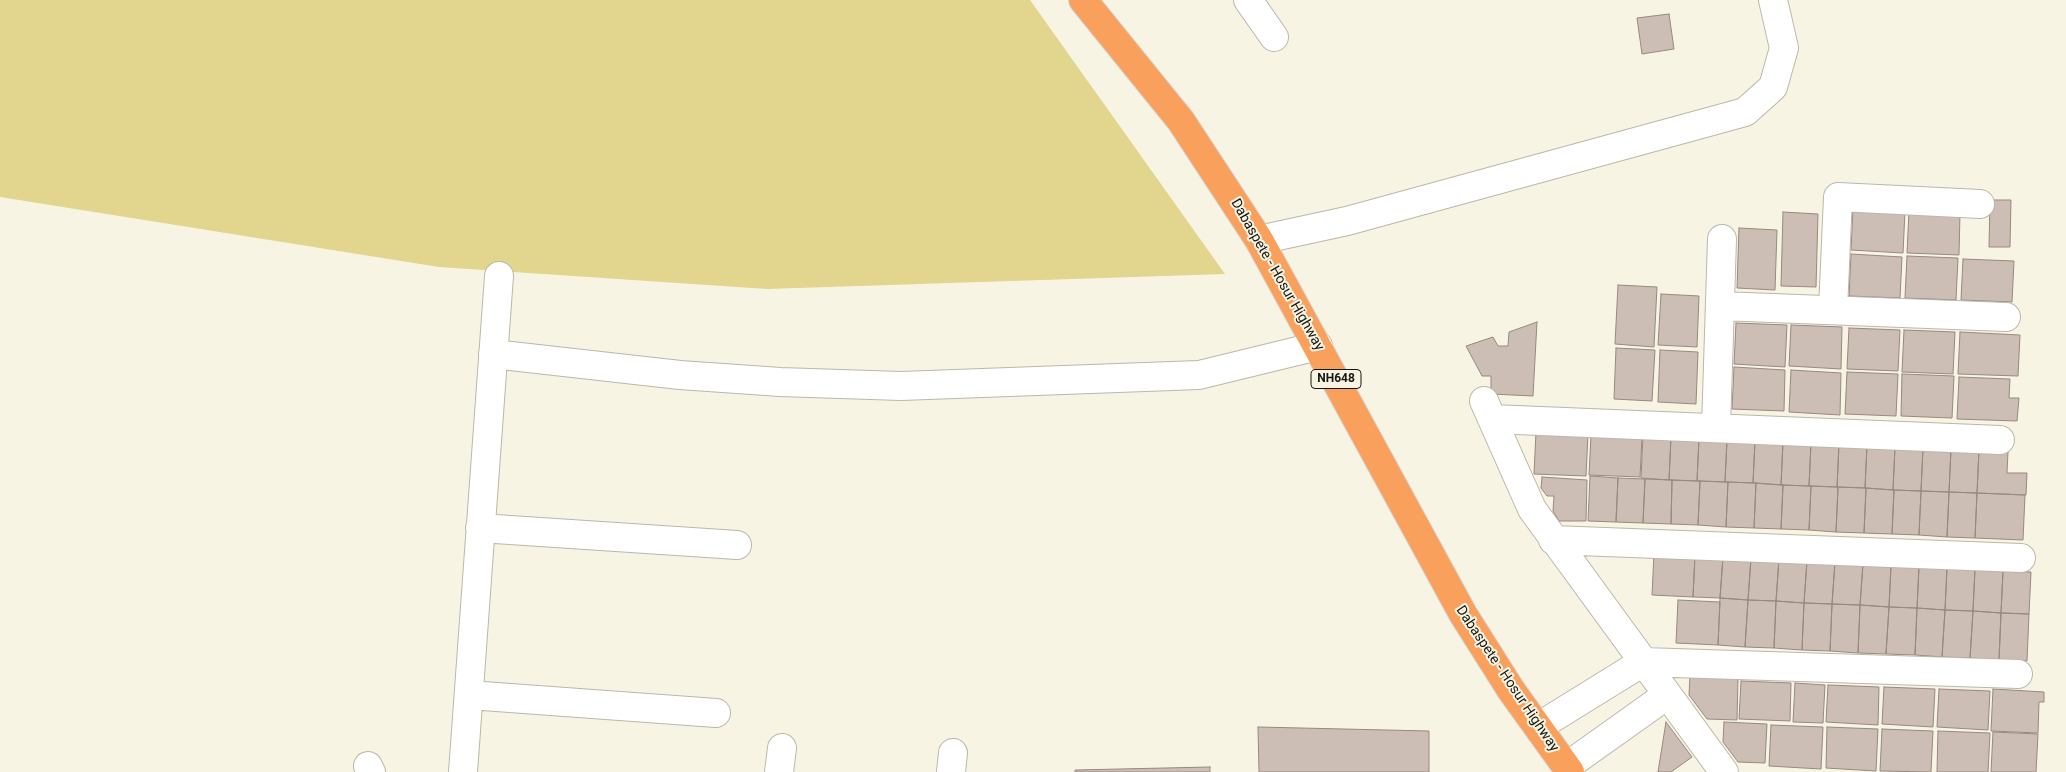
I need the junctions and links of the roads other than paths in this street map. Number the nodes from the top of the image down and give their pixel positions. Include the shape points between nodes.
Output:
1 (1083, 0) edge
2 (1248, 0) edge
3 (1772, 0) edge
4 (1274, 38) dead end
5 (1980, 204) dead end
6 (1722, 239) dead end
7 (1259, 240) junction
8 (499, 276) dead end
9 (1720, 306) junction
10 (1833, 310) junction
11 (2006, 317) dead end
12 (1318, 346) junction
13 (493, 354) junction
14 (1716, 428) junction
15 (2000, 440) dead end
16 (480, 528) junction
17 (1553, 540) junction
18 (737, 545) dead end
19 (2021, 558) dead end
20 (1643, 662) junction
21 (2018, 674) dead end
22 (468, 695) junction
23 (1668, 695) junction
24 (716, 713) dead end
25 (1538, 727) junction
26 (1568, 769) edge
27 (463, 772) edge
28 (1724, 772) edge

1 - 7 highway, Dabaspete - Hosur Highway / NH648 via 1181,121
2 - 4 street
3 - 7 street via 1784,48 1773,87 1745,112 1347,221
5 - 10 street via 1838,197
6 - 9 street
7 - 12 highway, Dabaspete - Hosur Highway / NH648
8 - 13 street
9 - 10 street
9 - 14 street
10 - 11 street
12 - 13 street via 1199,375 900,386 780,382
12 - 25 highway, Dabaspete - Hosur Highway / NH648 via 1463,614
13 - 16 street
14 - 15 street
14 - 17 street via 1488,410 1532,509
16 - 18 street
16 - 22 street
17 - 19 street
17 - 20 street
20 - 21 street
20 - 23 street
20 - 25 street
22 - 24 street
22 - 27 street
23 - 26 street
23 - 28 street
25 - 26 highway, Dabaspete - Hosur Highway / NH648

